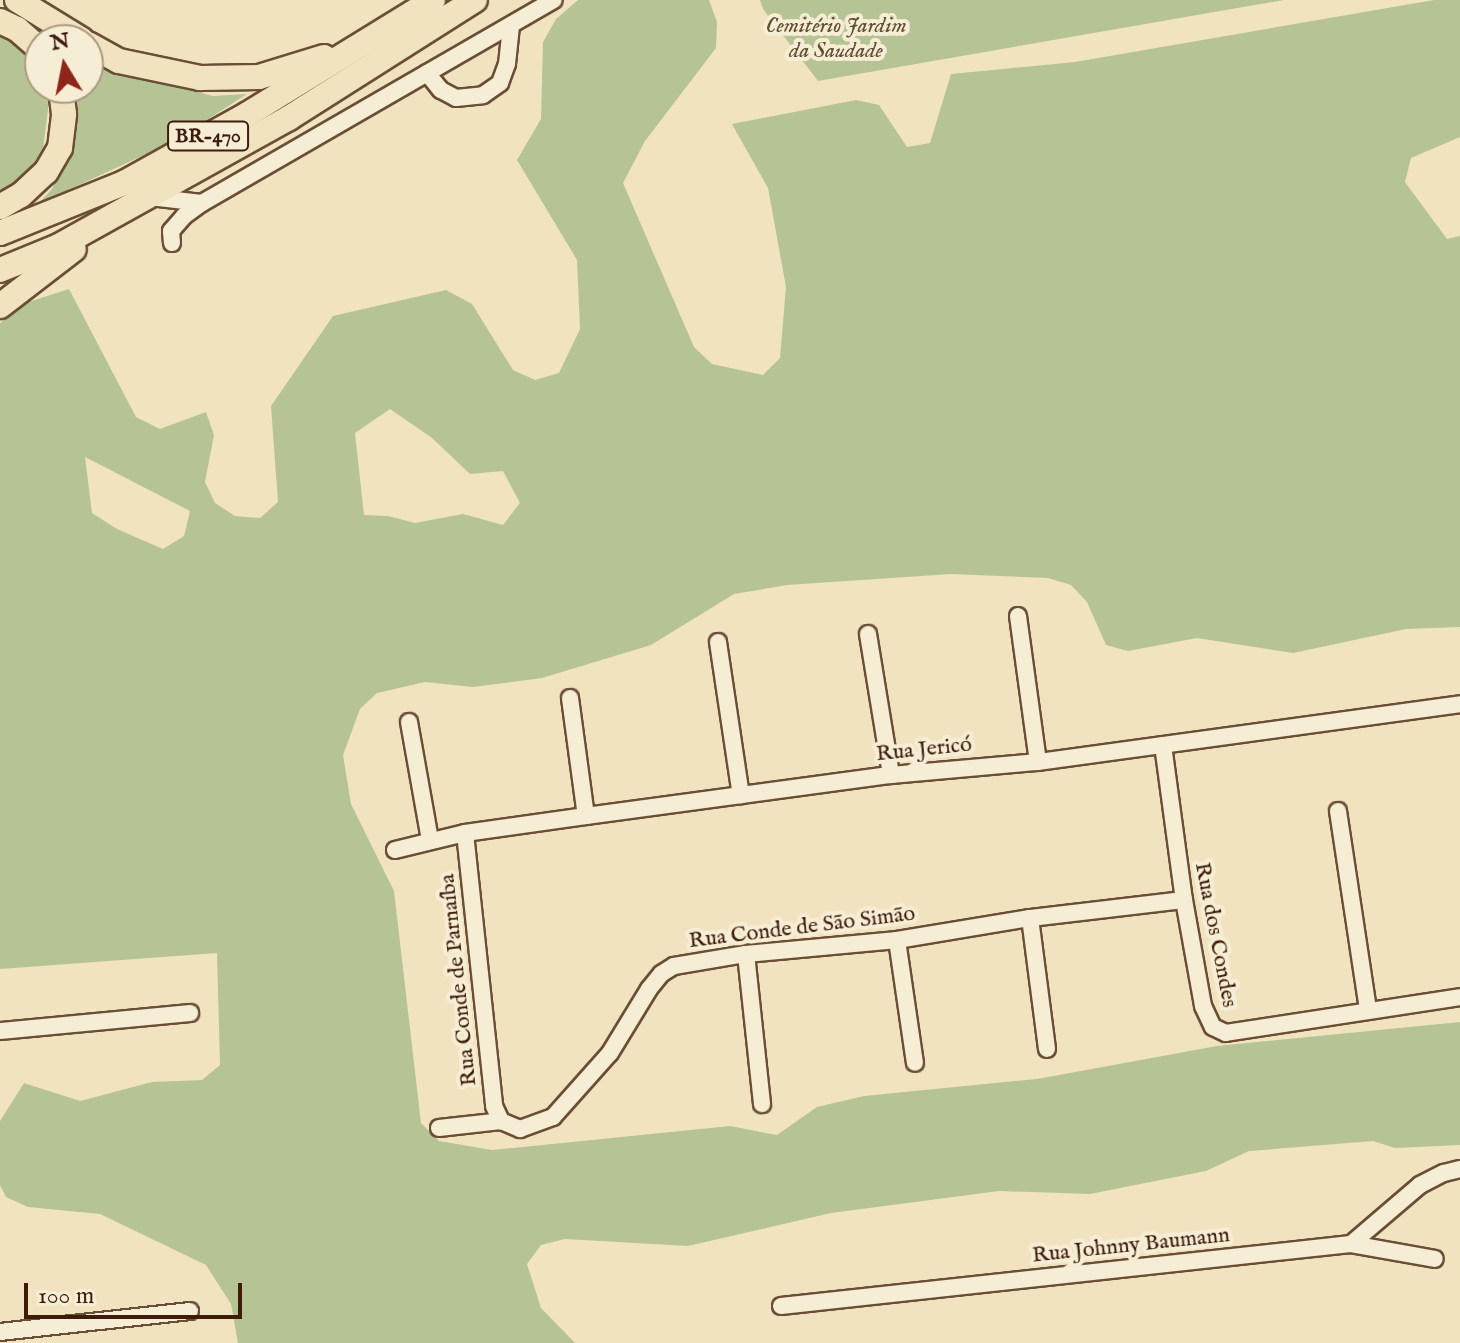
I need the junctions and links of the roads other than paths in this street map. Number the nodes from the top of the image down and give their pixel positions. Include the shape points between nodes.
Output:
1 (17, 0) edge
2 (433, 0) edge
3 (475, 0) edge
4 (554, 0) edge
5 (405, 18) junction
6 (0, 21) edge
7 (56, 24) edge
8 (511, 25) junction
9 (24, 35) edge
10 (104, 53) edge
11 (427, 73) junction
12 (63, 104) edge
13 (149, 197) junction
14 (202, 203) junction
15 (0, 207) edge
16 (121, 212) junction
17 (0, 233) edge
18 (172, 243) dead end
19 (0, 270) edge
20 (0, 306) edge
21 (1018, 616) dead end
22 (868, 634) dead end
23 (718, 642) dead end
24 (570, 698) dead end
25 (1460, 704) edge
26 (409, 722) dead end
27 (1163, 745) junction
28 (1038, 762) junction
29 (891, 775) junction
30 (741, 795) junction
31 (1338, 811) dead end
32 (586, 816) junction
33 (465, 833) junction
34 (430, 840) junction
35 (395, 850) dead end
36 (1184, 900) junction
37 (1030, 918) junction
38 (897, 940) junction
39 (746, 954) junction
40 (1460, 997) edge
41 (1368, 1010) junction
42 (190, 1013) dead end
43 (0, 1031) edge
44 (1047, 1049) dead end
45 (915, 1063) dead end
46 (762, 1104) dead end
47 (501, 1121) junction
48 (439, 1128) dead end
49 (1460, 1169) edge
50 (1351, 1244) junction
51 (1435, 1259) dead end
52 (781, 1306) dead end
53 (190, 1311) dead end
54 (0, 1332) edge

1 - 7 highway
2 - 5 highway, BR-470
3 - 13 highway, BR-470 via 289,118
4 - 8 street
5 - 10 highway via 321,59 259,77 200,78 154,71
5 - 17 highway, BR-470 via 124,183
6 - 9 highway
8 - 11 street
8 - 11 street via 500,83 483,95 456,98
11 - 14 street
12 - 15 highway via 60,148 46,172
13 - 14 street
13 - 16 highway, BR-470
14 - 18 street via 171,231
16 - 19 highway, BR-470
16 - 20 highway
21 - 28 street
22 - 29 street
23 - 30 street
24 - 32 street
25 - 27 street, Rua Jericó
26 - 34 street
27 - 28 street, Rua Jericó
27 - 36 street, Rua dos Condes
28 - 29 street, Rua Jericó
29 - 30 street, Rua Jericó
30 - 32 street, Rua Jericó
31 - 41 street
32 - 33 street, Rua Jericó
33 - 34 street, Rua Jericó
33 - 47 street, Rua Conde de Parnaíba via 494,1106
34 - 35 street, Rua Jericó
36 - 37 street, Rua Conde de São Simão
36 - 41 street, Rua dos Condes via 1203,1006 1213,1027 1226,1033
37 - 38 street, Rua Conde de São Simão
37 - 44 street
38 - 39 street, Rua Conde de São Simão
38 - 45 street
39 - 46 street
39 - 47 street, Rua Conde de São Simão via 674,966 661,974 610,1053 553,1117 520,1129
40 - 41 street, Rua dos Condes
42 - 43 street
47 - 48 street, Rua Conde de São Simão
49 - 50 street via 1420,1185
50 - 51 street, Rua Johnny Baumann
50 - 52 street, Rua Johnny Baumann
53 - 54 street

